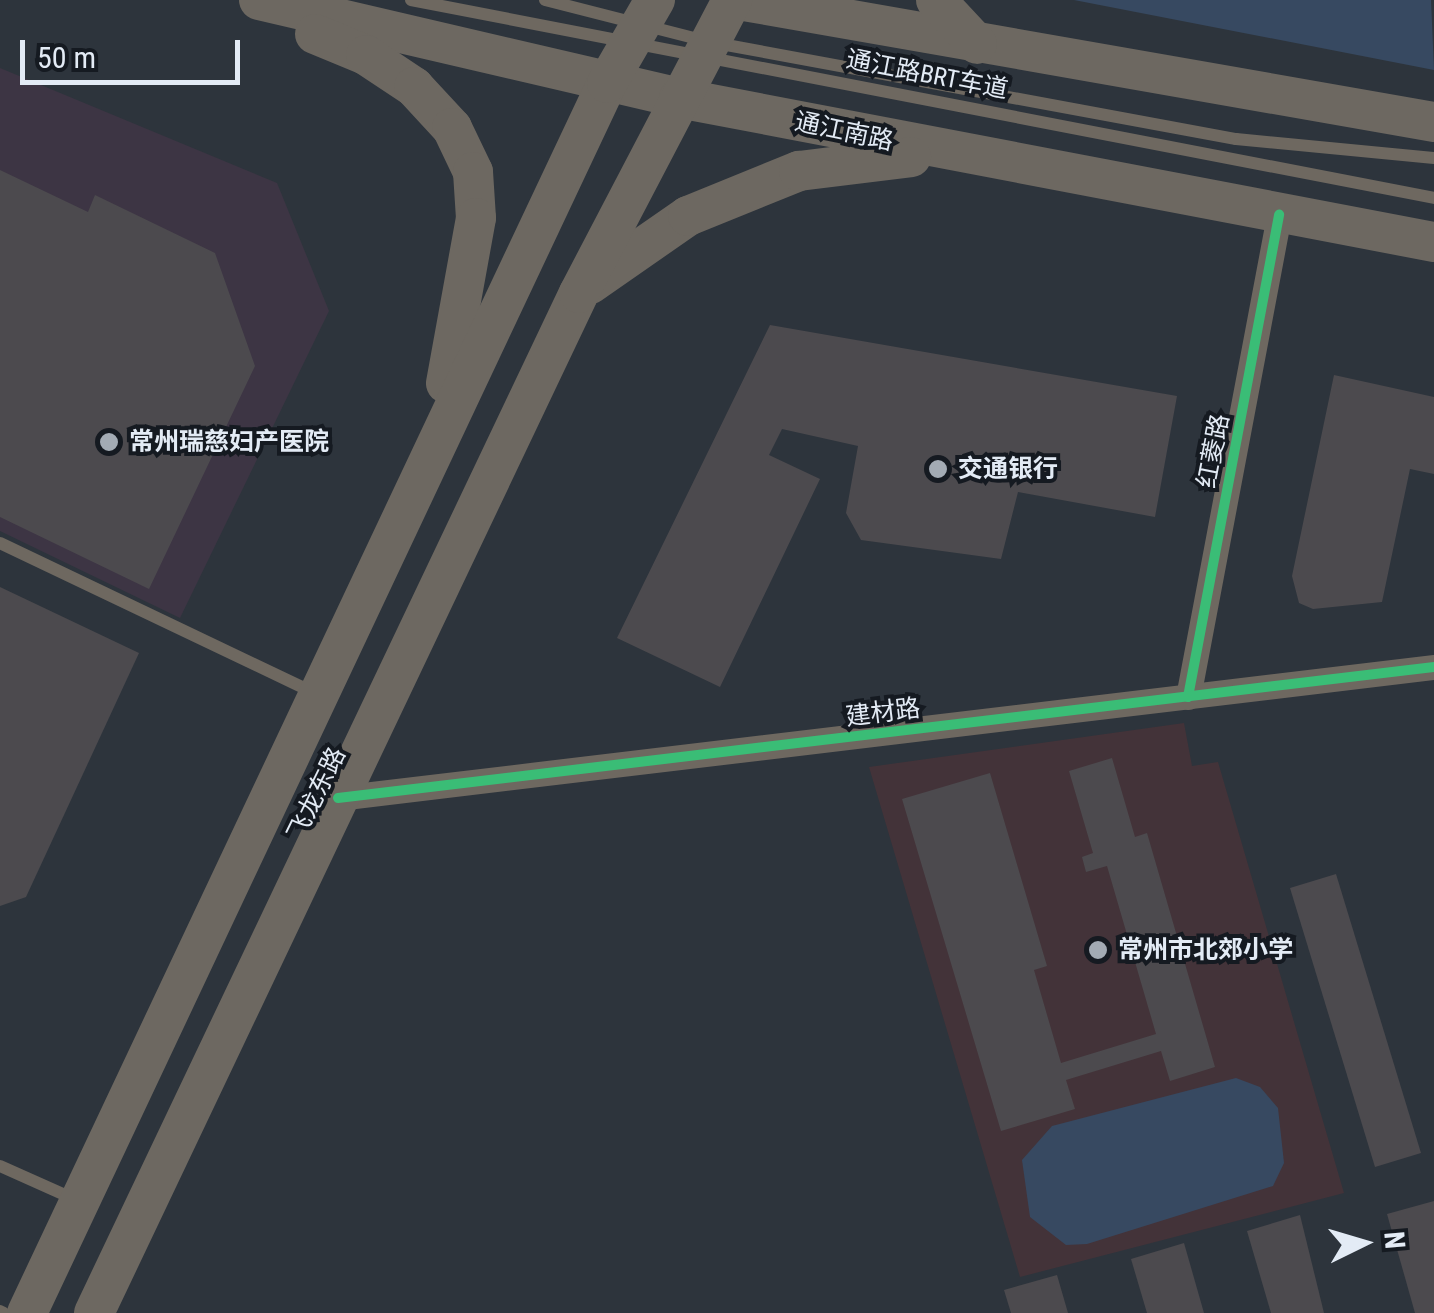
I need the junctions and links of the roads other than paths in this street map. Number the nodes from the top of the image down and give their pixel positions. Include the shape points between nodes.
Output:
1 (232, 0) edge
2 (259, 0) edge
3 (411, 0) edge
4 (544, 0) edge
5 (735, 0) edge
6 (936, 0) edge
7 (642, 22) edge
8 (977, 44) junction
9 (706, 49) junction
10 (607, 83) junction
11 (679, 98) junction
12 (1434, 122) edge
13 (944, 152) junction
14 (1434, 158) edge
15 (1434, 198) edge
16 (1279, 214) junction
17 (1434, 242) edge
18 (579, 293) junction
19 (430, 456) junction
20 (0, 543) edge
21 (1434, 667) edge
22 (317, 694) junction
23 (1188, 696) junction
24 (338, 798) junction
25 (0, 1166) edge
26 (76, 1200) junction
27 (27, 1313) edge
28 (94, 1313) edge

1 - 19 main road via 366,54 414,88 452,128 473,172 476,218 463,308
2 - 10 main road, 通江南路
3 - 7 lane, 通江路BRT车道
4 - 7 lane, 通江路BRT车道
5 - 8 main road
5 - 9 main road, 飞龙东路
6 - 8 main road
7 - 9 lane, 通江路BRT车道
7 - 9 lane, 通江路BRT车道
7 - 10 main road, 飞龙东路
8 - 12 main road
9 - 11 main road, 飞龙东路
9 - 14 lane, 通江路BRT车道 via 1236,140
9 - 15 lane, 通江路BRT车道
10 - 11 main road, 通江南路
10 - 19 main road, 飞龙东路
11 - 13 main road, 通江南路
11 - 18 main road, 飞龙东路
13 - 16 main road, 通江南路
13 - 18 main road via 799,171 688,216
16 - 17 main road, 通江南路
16 - 23 street, 红菱路
18 - 24 main road, 飞龙东路
19 - 22 main road, 飞龙东路
20 - 22 lane
21 - 23 street, 建材路
22 - 26 main road, 飞龙东路
23 - 24 street, 建材路
24 - 28 main road, 飞龙东路
25 - 26 lane
26 - 27 main road, 飞龙东路

